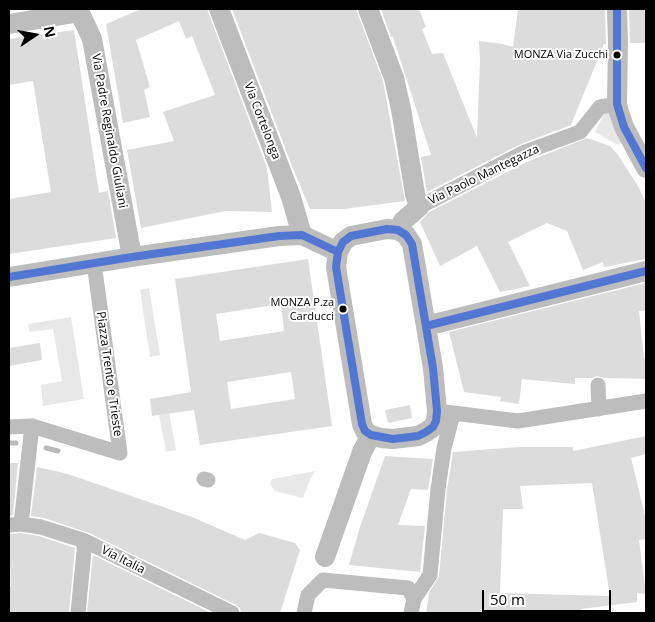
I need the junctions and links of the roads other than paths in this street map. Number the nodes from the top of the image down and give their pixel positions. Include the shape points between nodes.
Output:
1 (219, 9) edge
2 (368, 9) edge
3 (617, 9) edge
4 (79, 10) edge
5 (9, 24) edge
6 (617, 104) junction
7 (646, 167) edge
8 (419, 207) junction
9 (398, 230) junction
10 (302, 235) junction
11 (338, 252) junction
12 (132, 257) junction
13 (94, 263) junction
14 (646, 271) edge
15 (9, 277) edge
16 (426, 326) junction
17 (598, 385) dead end
18 (646, 402) edge
19 (599, 408) junction
20 (446, 412) junction
21 (32, 426) junction
22 (9, 427) edge
23 (371, 435) junction
24 (15, 524) edge
25 (85, 541) junction
26 (325, 557) joint
27 (323, 580) junction
28 (412, 606) edge
29 (78, 613) edge
30 (232, 613) edge
31 (304, 613) edge

1 - 10 street, Via Cortelonga via 291,197
2 - 8 street via 400,101
3 - 6 street
4 - 5 street
4 - 12 street, Via Padre Reginaldo Giuliani via 92,39
6 - 7 street via 624,128
6 - 8 street, Via Paolo Mantegazza via 600,107 580,132 525,152
8 - 9 street, Via Paolo Mantegazza
9 - 11 street via 351,236
9 - 16 street via 412,244
10 - 11 street
10 - 12 street
11 - 23 street via 336,267 362,424
12 - 13 street
13 - 15 street
13 - 21 street, Piazza Trento e Trieste via 120,453
14 - 16 street
16 - 20 street via 433,368
17 - 19 street
18 - 19 street
19 - 20 street via 518,421
20 - 23 street via 433,427 418,436 394,439
20 - 28 street via 430,575
21 - 22 street, Piazza Trento e Trieste
21 - 24 street
23 - 26 street
24 - 25 street, Via Italia via 42,527
25 - 29 street
25 - 30 street, Via Italia
26 - 27 street
27 - 28 street via 408,588
27 - 31 street via 308,594

